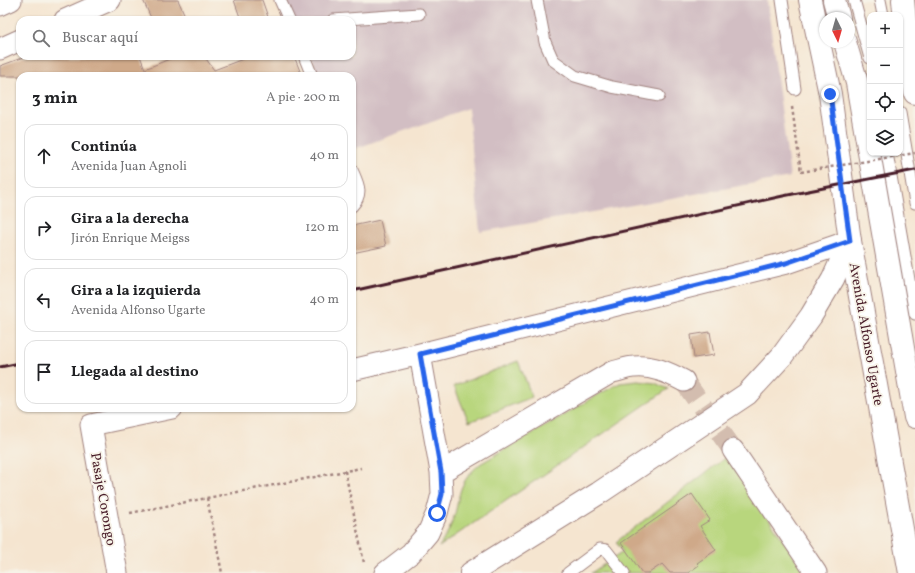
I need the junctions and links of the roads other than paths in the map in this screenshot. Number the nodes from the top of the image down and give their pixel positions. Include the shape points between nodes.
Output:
1 (11, 0) edge
2 (110, 0) edge
3 (280, 0) edge
4 (537, 0) edge
5 (782, 0) edge
6 (810, 0) edge
7 (861, 0) edge
8 (880, 0) edge
9 (884, 0) edge
10 (903, 0) edge
11 (0, 5) edge
12 (838, 8) edge
13 (882, 12) edge
14 (886, 12) edge
15 (419, 14) dead end
16 (74, 16) edge
17 (287, 16) edge
18 (356, 18) edge
19 (16, 42) edge
20 (830, 48) edge
21 (847, 48) edge
22 (869, 48) edge
23 (0, 49) edge
24 (867, 53) edge
25 (306, 60) edge
26 (825, 67) junction
27 (310, 72) edge
28 (795, 89) dead end
29 (915, 93) edge
30 (659, 96) dead end
31 (901, 120) edge
32 (888, 156) edge
33 (356, 179) edge
34 (356, 202) edge
35 (915, 202) edge
36 (850, 241) junction
37 (915, 314) edge
38 (420, 354) junction
39 (356, 369) edge
40 (684, 381) tunnel mouth
41 (153, 412) edge
42 (915, 417) edge
43 (733, 450) tunnel mouth
44 (441, 472) junction
45 (117, 573) edge
46 (385, 573) edge
47 (471, 573) edge
48 (568, 573) edge
49 (624, 573) edge
50 (816, 573) edge
51 (910, 573) edge

1 - 11 street
2 - 16 street
3 - 17 lane
4 - 30 lane via 545,42 553,60 575,76 612,88
5 - 28 lane
6 - 26 main road, Avenida Alfonso Ugarte
7 - 22 lane
8 - 13 lane
9 - 14 lane
10 - 29 main road
12 - 24 lane
15 - 18 lane
19 - 23 street
20 - 26 main road
21 - 42 main road via 856,83
25 - 27 lane
26 - 36 main road, Avenida Alfonso Ugarte
31 - 35 lane
32 - 37 lane
33 - 34 lane via 360,192
36 - 38 street via 786,263
36 - 47 main road via 833,279 811,316 782,356 747,394 599,493
36 - 51 main road, Avenida Alfonso Ugarte
38 - 39 street
38 - 44 street
40 - 44 street via 652,367 634,366 612,372
41 - 45 street, Pasaje Corongo via 91,425
43 - 50 street
44 - 46 street via 442,494 428,533 411,553
48 - 49 lane via 600,549 606,550

